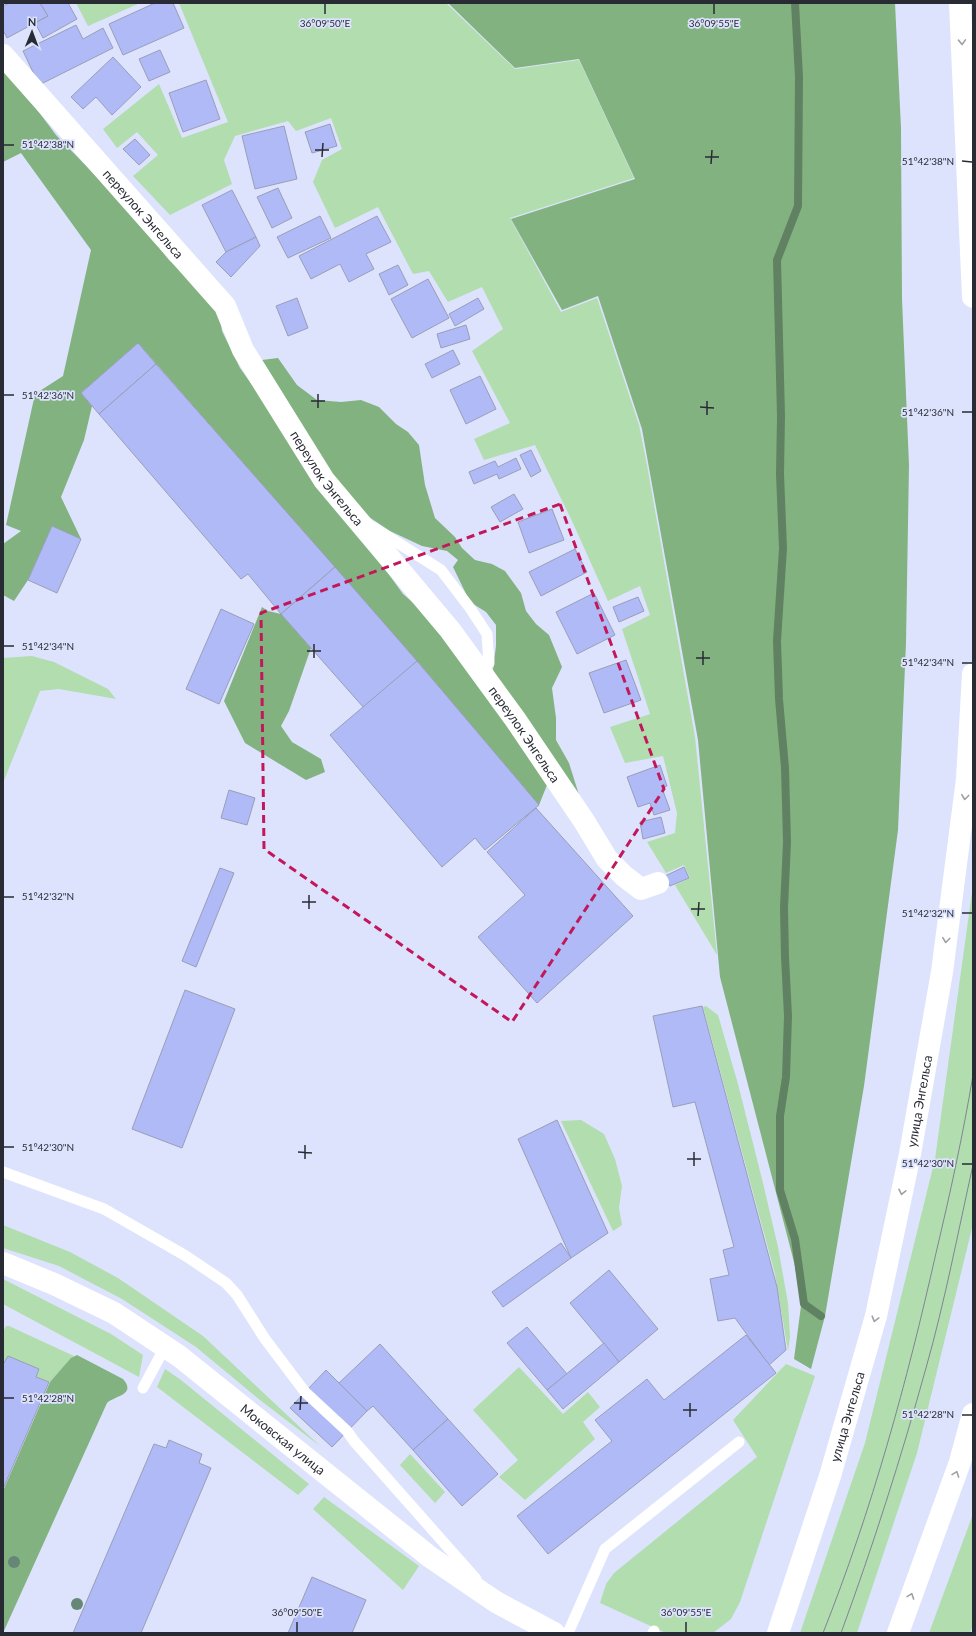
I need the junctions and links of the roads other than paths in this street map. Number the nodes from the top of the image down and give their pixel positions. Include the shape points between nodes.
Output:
1 (960, 3) edge
2 (3, 55) edge
3 (973, 297) edge
4 (346, 508) junction
5 (478, 668) junction
6 (973, 674) edge
7 (658, 883) dead end
8 (3, 1172) edge
9 (3, 1264) edge
10 (164, 1347) junction
11 (143, 1388) dead end
12 (973, 1414) edge
13 (739, 1442) dead end
14 (790, 1600) junction
15 (496, 1602) junction
16 (554, 1633) edge
17 (568, 1633) edge
18 (771, 1633) edge
19 (778, 1633) edge
20 (898, 1633) edge

1 -> 3 street
2 - 4 street, переулок Энгельса via 225,306 243,350 324,480
4 - 5 street, переулок Энгельса via 450,630
4 - 5 lane via 441,570 487,634 489,663
5 - 7 street, переулок Энгельса via 584,821 607,859 641,889
6 -> 14 street, улица Энгельса via 967,779 942,972 910,1154 876,1316 830,1476
8 - 15 lane via 104,1209 186,1256 232,1289 305,1392 348,1431 354,1441
9 - 10 street, Моковская улица via 54,1284 114,1314
10 - 11 lane
10 - 15 street, Моковская улица via 179,1356 430,1557
20 -> 12 street via 960,1462
13 - 17 lane via 605,1548
14 - 18 street
14 - 19 street, улица Энгельса
15 - 16 street, Моковская улица

